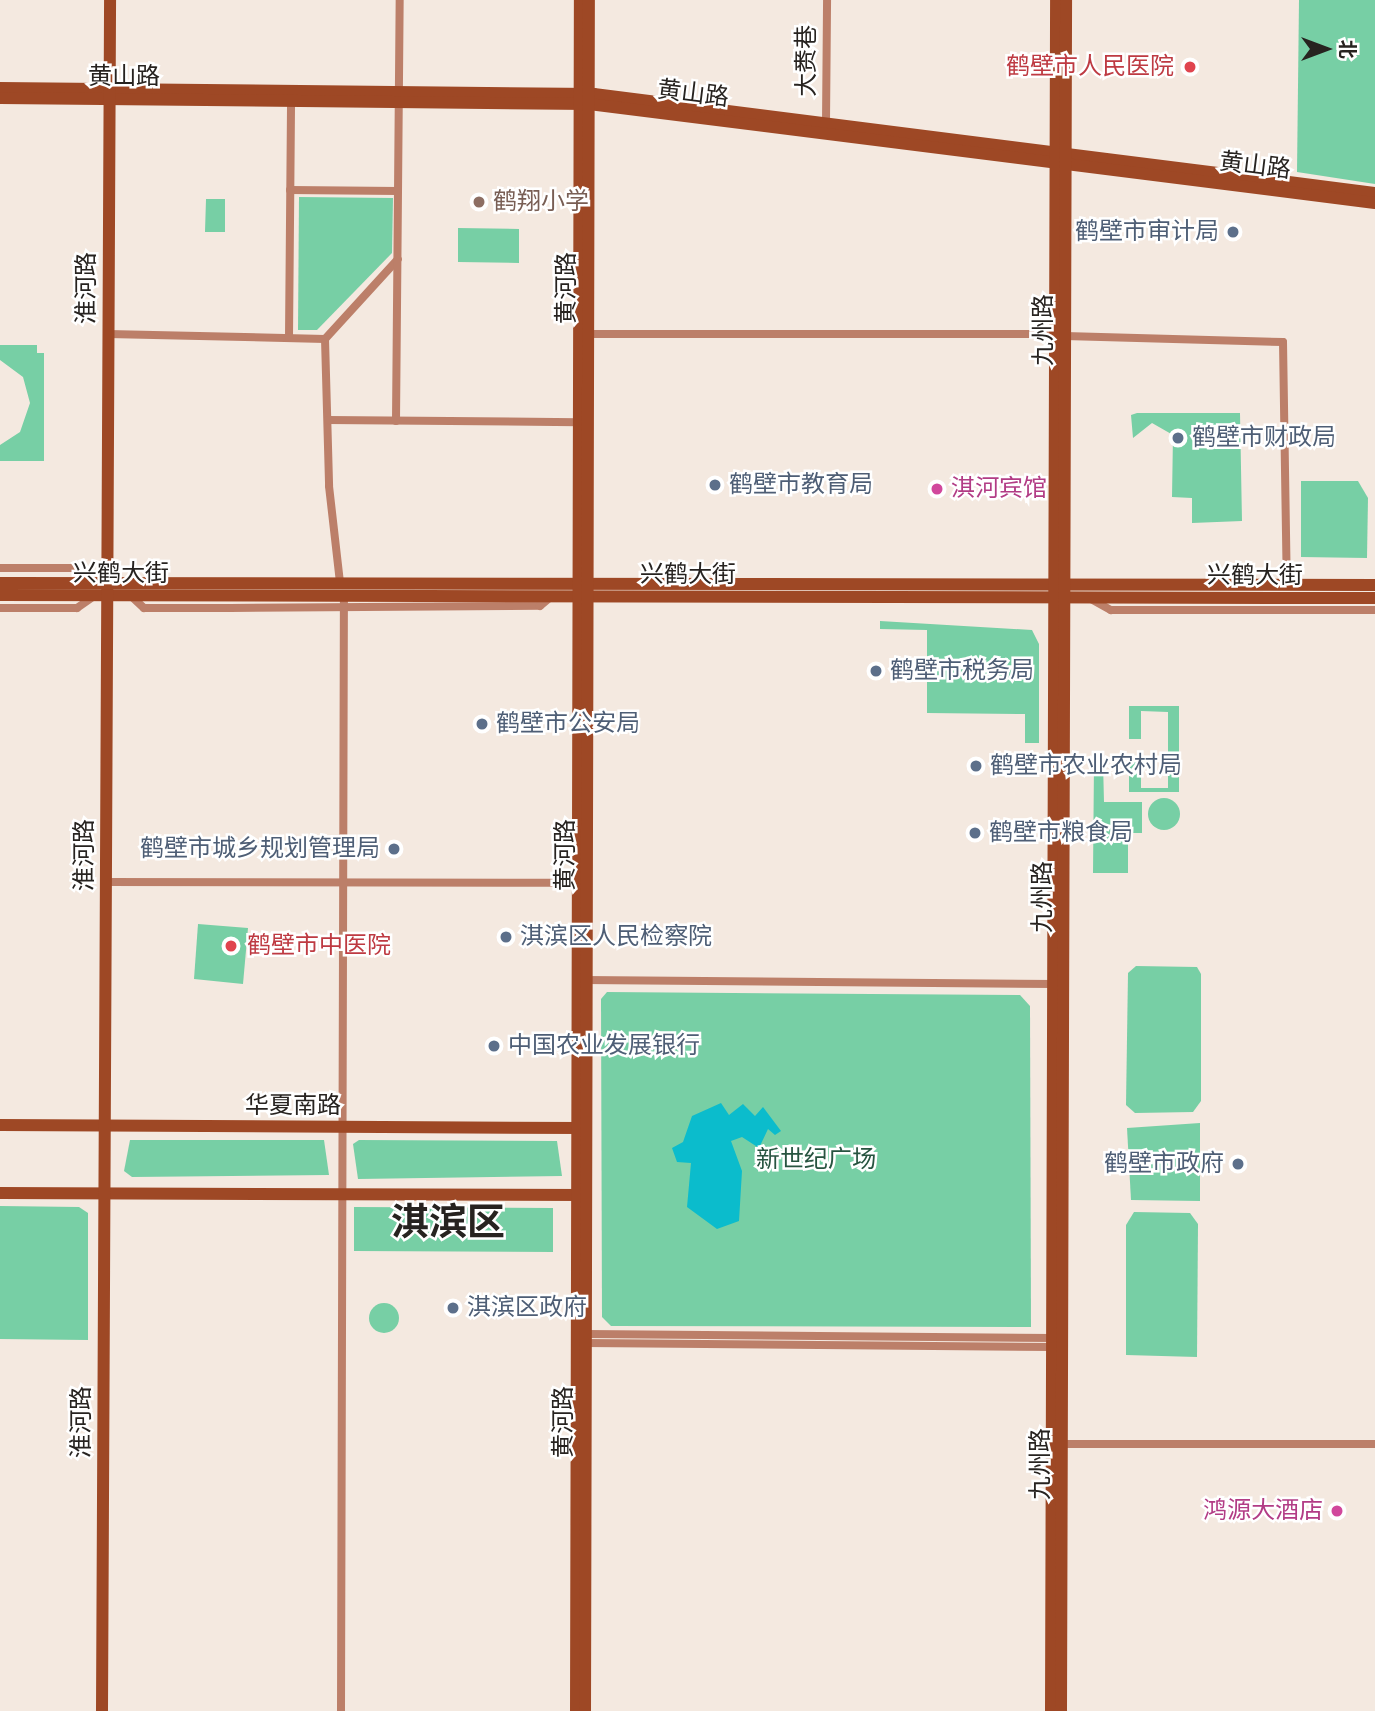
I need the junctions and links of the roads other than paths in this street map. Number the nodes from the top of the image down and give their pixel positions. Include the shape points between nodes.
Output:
1 (110, 0) edge
2 (400, 0) edge
3 (580, 0) edge
4 (589, 0) edge
5 (827, 0) edge
6 (1056, 0) edge
7 (1066, 0) edge
8 (0, 88) edge
9 (109, 93) junction
10 (399, 95) junction
11 (0, 98) edge
12 (291, 99) junction
13 (585, 99) junction
14 (826, 122) junction
15 (1061, 157) junction
16 (290, 190) junction
17 (398, 191) junction
18 (1375, 193) edge
19 (1375, 203) edge
20 (397, 259) junction
21 (108, 334) junction
22 (588, 334) junction
23 (1060, 335) junction
24 (289, 337) junction
25 (325, 340) junction
26 (328, 420) junction
27 (396, 421) junction
28 (579, 422) junction
29 (0, 568) edge
30 (0, 583) edge
31 (1287, 585) junction
32 (1375, 585) edge
33 (100, 589) junction
34 (583, 590) junction
35 (1060, 590) junction
36 (0, 595) edge
37 (343, 596) junction
38 (1085, 596) junction
39 (1375, 598) edge
40 (0, 608) edge
41 (1375, 610) edge
42 (106, 882) junction
43 (343, 883) junction
44 (578, 883) junction
45 (582, 980) junction
46 (1054, 984) junction
47 (0, 1125) edge
48 (104, 1126) junction
49 (343, 1127) junction
50 (582, 1128) junction
51 (0, 1192) edge
52 (104, 1193) junction
53 (342, 1194) junction
54 (582, 1195) junction
55 (586, 1338) junction
56 (1053, 1343) junction
57 (1062, 1444) junction
58 (1375, 1444) edge
59 (102, 1711) edge
60 (341, 1711) edge
61 (576, 1711) edge
62 (585, 1711) edge
63 (1051, 1711) edge
64 (1061, 1711) edge

1 - 9 street, 淮河路
2 - 10 street
3 - 13 street, 黄河路
4 - 13 street, 黄河路
5 - 14 street, 大赉巷
6 - 15 street, 九州路
7 - 15 street, 九州路
8 - 9 street, 黄山路
9 - 10 street, 黄山路
9 - 11 street, 黄山路
9 - 12 street, 黄山路
9 - 21 street, 淮河路
10 - 12 street, 黄山路
10 - 13 street, 黄山路
10 - 17 street
12 - 16 street
13 - 14 street, 黄山路
13 - 15 street, 黄山路
13 - 22 street, 黄河路
13 - 28 street, 黄河路
14 - 15 street, 黄山路
15 - 18 street, 黄山路
15 - 19 street, 黄山路
15 - 23 street, 九州路
16 - 17 street
16 - 24 street
17 - 20 street
20 - 25 street
20 - 27 street
21 - 24 street
21 - 33 street, 淮河路
22 - 23 street
22 - 34 street, 黄河路
23 - 31 street via 1283,342
23 - 35 street, 九州路
24 - 25 street
25 - 26 street
26 - 27 street
26 - 37 street
27 - 28 street
28 - 34 street, 黄河路
29 - 33 street via 74,568
30 - 33 street, 兴鹤大街
31 - 32 street, 兴鹤大街
31 - 35 street, 兴鹤大街
33 - 36 street, 兴鹤大街
33 - 37 street, 兴鹤大街
33 - 37 street, 兴鹤大街 via 130,595
33 - 40 street via 77,608
33 - 42 street, 淮河路
34 - 35 street, 兴鹤大街
34 - 37 street, 兴鹤大街
34 - 37 street, 兴鹤大街 via 552,596
34 - 44 street, 黄河路
34 - 45 street, 黄河路
35 - 38 street, 兴鹤大街
35 - 46 street, 九州路
35 - 57 street, 九州路
37 - 43 street
38 - 39 street, 兴鹤大街
38 - 41 street via 1111,610
42 - 43 street
42 - 48 street, 淮河路
43 - 44 street
43 - 49 street
44 - 45 street, 黄河路
45 - 46 street
45 - 50 street, 黄河路
46 - 56 street, 九州路
47 - 48 street, 华夏南路
48 - 49 street, 华夏南路
48 - 52 street, 淮河路
49 - 50 street, 华夏南路
49 - 53 street
50 - 54 street, 黄河路
51 - 52 street
52 - 53 street
52 - 59 street, 淮河路
53 - 54 street
53 - 60 street
54 - 55 street, 黄河路
54 - 61 street, 黄河路
55 - 56 street
55 - 62 street, 黄河路
56 - 63 street, 九州路
57 - 58 street
57 - 64 street, 九州路

